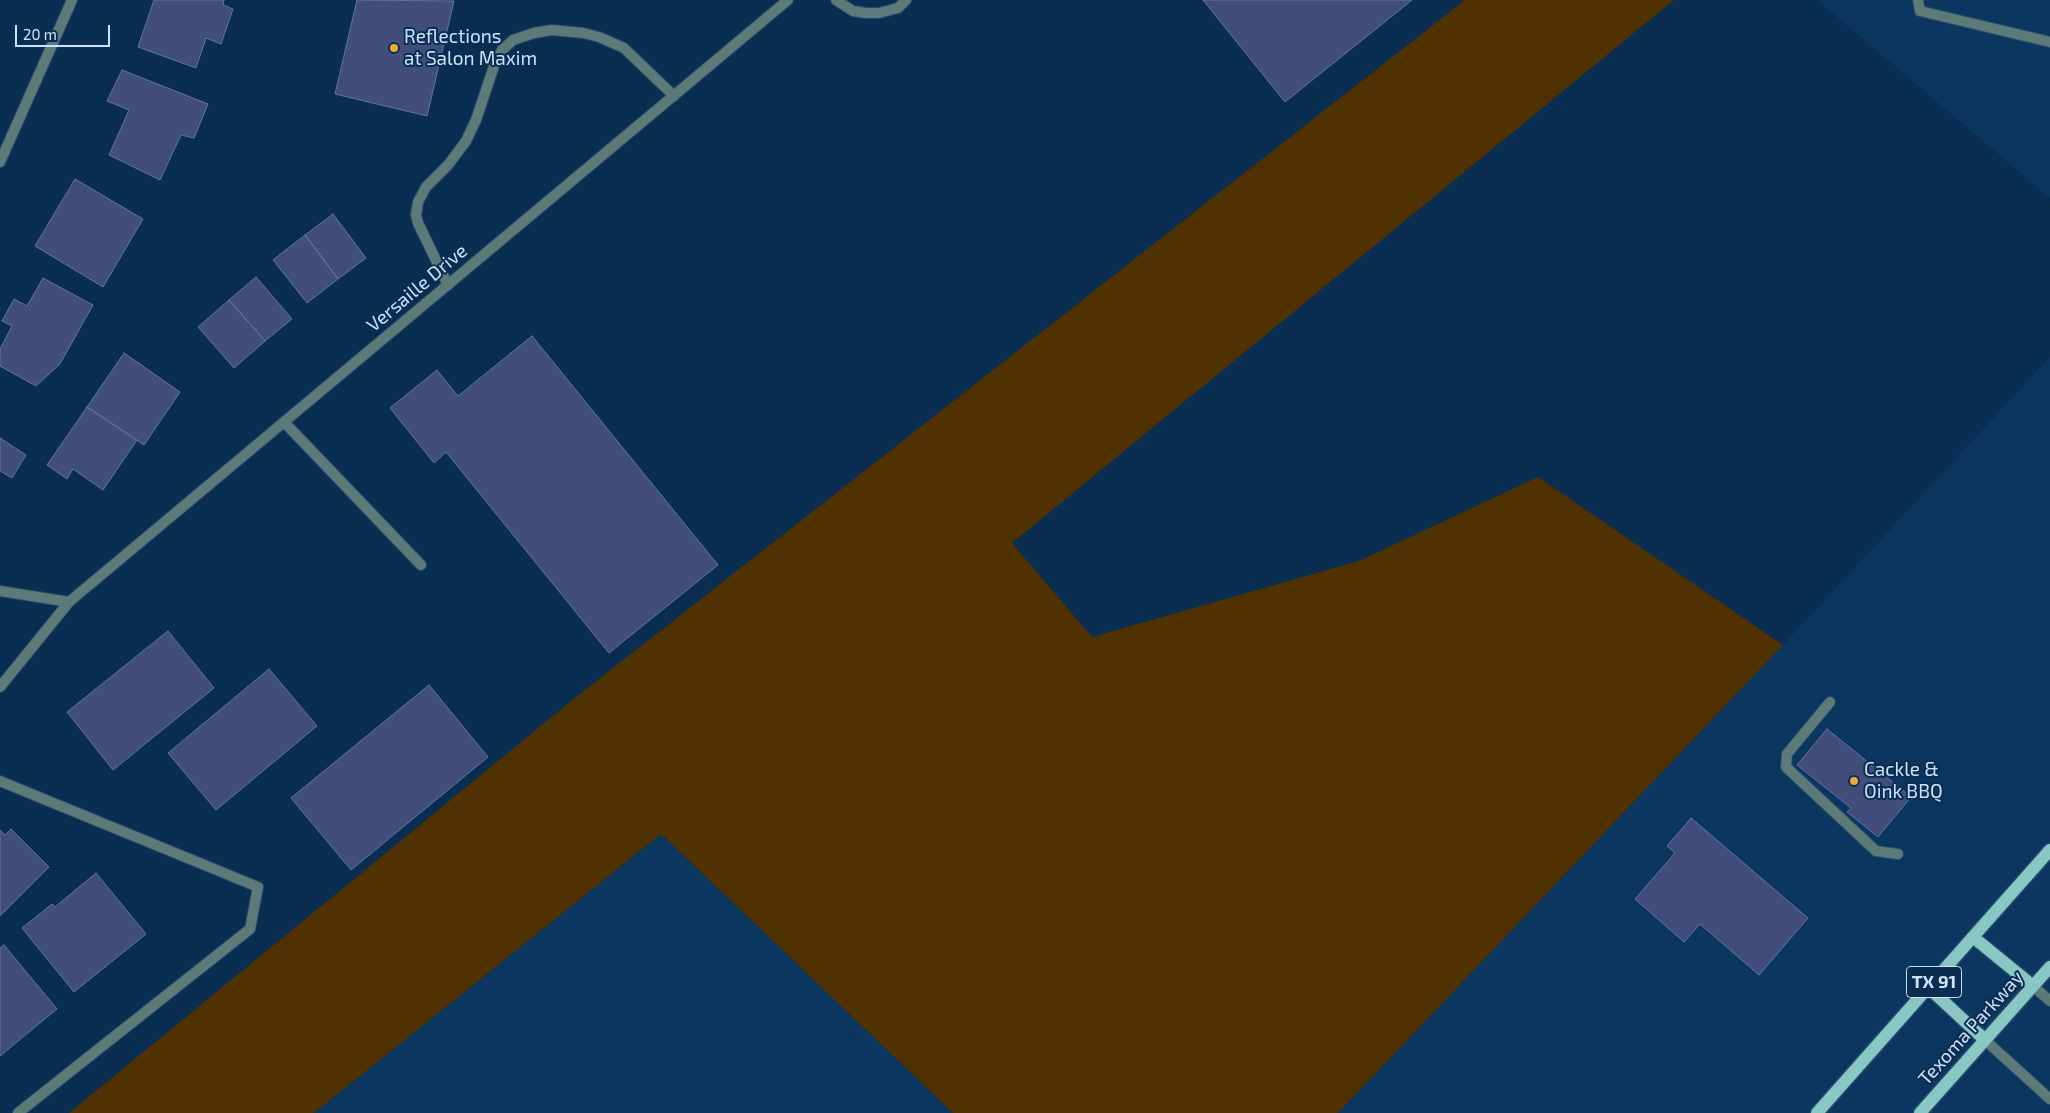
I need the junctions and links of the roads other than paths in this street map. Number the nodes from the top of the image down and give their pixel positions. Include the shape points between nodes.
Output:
1 (72, 0) edge
2 (788, 0) edge
3 (836, 0) edge
4 (906, 0) edge
5 (1918, 0) edge
6 (2050, 42) edge
7 (674, 96) junction
8 (0, 162) edge
9 (448, 285) junction
10 (284, 422) junction
11 (421, 566) dead end
12 (0, 591) edge
13 (69, 602) junction
14 (0, 687) edge
15 (1830, 702) dead end
16 (0, 781) edge
17 (2050, 850) edge
18 (1898, 854) dead end
19 (1973, 937) junction
20 (2050, 967) edge
21 (2033, 986) junction
22 (1929, 988) junction
23 (2050, 1001) edge
24 (1985, 1040) junction
25 (2050, 1098) edge
26 (18, 1113) edge
27 (1817, 1113) edge
28 (1920, 1113) edge

1 - 8 street
2 - 7 street, Versaille Drive
3 - 4 street via 853,11 866,13 898,8
5 - 6 street via 1920,11
7 - 9 street, Versaille Drive
7 - 9 street via 624,48 599,37 552,30 513,40 495,62 466,141 426,187 418,202 418,223
9 - 10 street, Versaille Drive
10 - 11 street
10 - 13 street, Versaille Drive
12 - 13 street
13 - 14 street, Versaille Drive
15 - 18 street via 1787,754 1786,767 1876,851
16 - 26 street via 258,887 250,929
17 - 19 main road, TX 91
19 - 21 main road
19 - 22 main road, TX 91
20 - 21 main road, Texoma Parkway
21 - 23 street
21 - 24 main road, Texoma Parkway
22 - 24 main road
22 - 27 main road, TX 91
24 - 25 street
24 - 28 main road, Texoma Parkway

